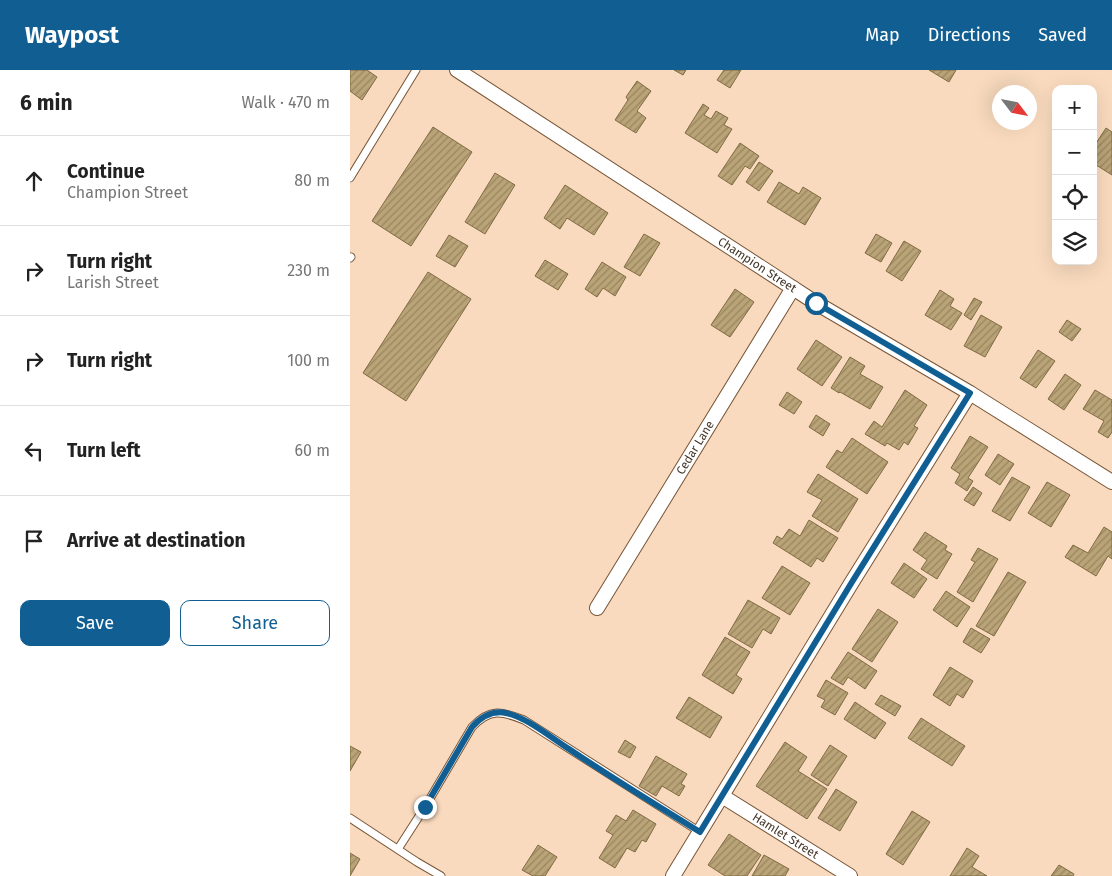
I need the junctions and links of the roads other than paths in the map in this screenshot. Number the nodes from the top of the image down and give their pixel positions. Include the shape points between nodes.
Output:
1 (416, 70) edge
2 (457, 70) edge
3 (350, 178) edge
4 (794, 288) junction
5 (970, 393) junction
6 (1112, 482) edge
7 (597, 608) dead end
8 (722, 796) junction
9 (350, 818) edge
10 (700, 832) junction
11 (398, 850) junction
12 (441, 876) edge
13 (673, 876) edge
14 (850, 876) edge

1 - 3 lane
2 - 4 street, Champion Street
4 - 5 street, Champion Street
4 - 7 street, Cedar Lane
5 - 6 street, Champion Street
5 - 8 street
8 - 10 street
8 - 14 street, Hamlet Street
9 - 11 lane
10 - 11 lane via 531,724 506,713 492,713 472,727
10 - 13 street
11 - 12 lane

